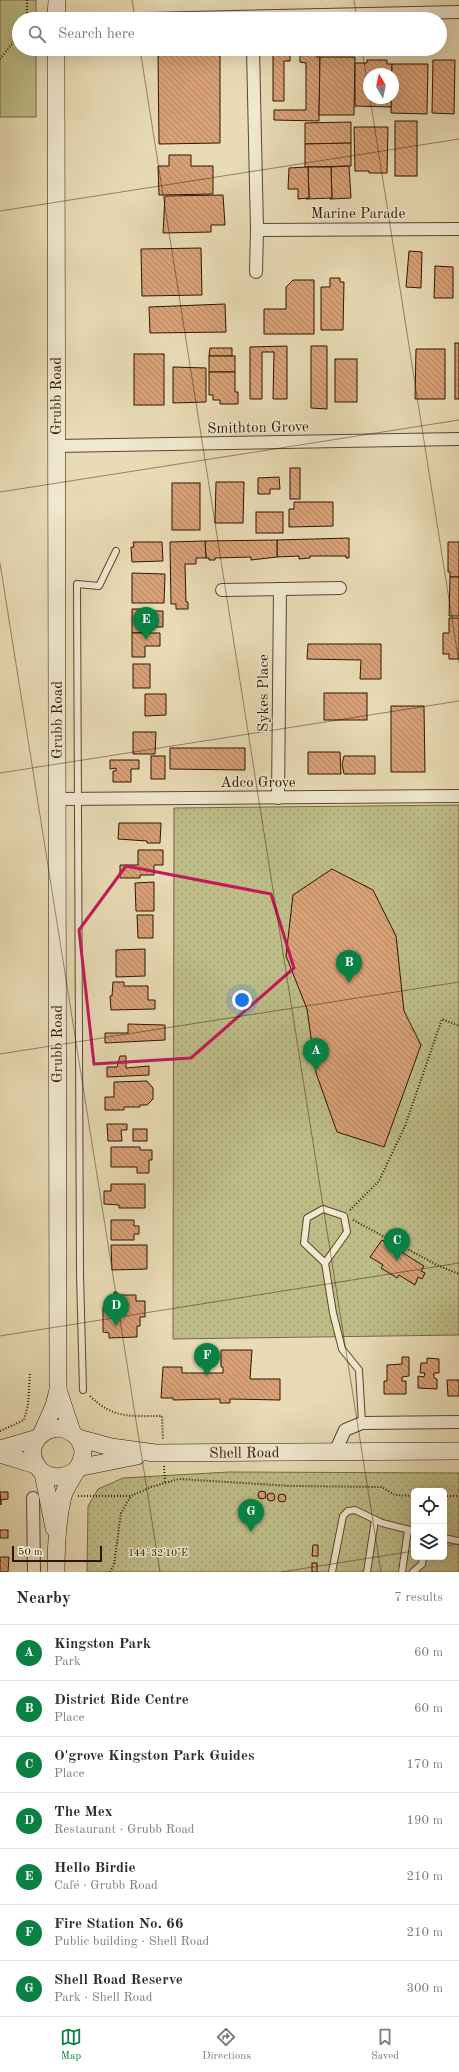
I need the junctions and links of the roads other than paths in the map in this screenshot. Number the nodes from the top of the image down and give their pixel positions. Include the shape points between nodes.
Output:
1 (57, 0) edge
2 (56, 12) edge
3 (447, 12) edge
4 (459, 12) edge
5 (56, 56) edge
6 (253, 56) edge
7 (459, 229) edge
8 (257, 230) junction
9 (256, 272) dead end
10 (459, 439) edge
11 (56, 446) junction
12 (116, 552) dead end
13 (340, 588) dead end
14 (280, 589) junction
15 (222, 590) dead end
16 (459, 796) edge
17 (278, 798) junction
18 (57, 799) junction
19 (78, 799) junction
20 (325, 1263) junction
21 (58, 1390) junction
22 (83, 1390) road end
23 (459, 1422) edge
24 (362, 1423) junction
25 (75, 1435) junction
26 (39, 1437) junction
27 (0, 1449) edge
28 (459, 1451) edge
29 (159, 1452) junction
30 (335, 1452) junction
31 (0, 1454) edge
32 (39, 1469) junction
33 (76, 1470) junction
34 (33, 1498) dead end
35 (375, 1520) junction
36 (411, 1531) edge
37 (447, 1539) edge
38 (56, 1540) junction
39 (459, 1541) edge
40 (423, 1560) edge
41 (34, 1572) edge
42 (56, 1572) edge
43 (332, 1572) edge
44 (367, 1572) edge
45 (402, 1572) edge
46 (413, 1572) edge

1 - 2 main road
3 - 4 street
5 - 11 main road, Grubb Road
6 - 8 street
7 - 8 street, Marine Parade
8 - 9 street
10 - 11 street, Smithton Grove
11 - 18 main road, Grubb Road
12 - 19 lane, Grubb Road via 99,586 77,584
13 - 14 street
14 - 15 street
14 - 17 street, Sykes Place
16 - 17 street, Adco Grove
17 - 19 street, Adco Grove
18 - 19 street, Adco Grove
18 - 21 main road, Grubb Road
19 - 22 lane, Grubb Road via 80,1274
20 - 20 lane via 304,1242 307,1218 323,1209 344,1216 347,1232
20 - 24 lane via 332,1313 342,1349 359,1370
21 - 25 main road, Grubb Road
21 - 26 main road, Grubb Road via 54,1406
23 - 24 street
24 - 30 street via 345,1430
25 - 26 main road via 56,1428
25 - 29 main road, Shell Road via 111,1447
25 - 33 main road via 83,1454
26 - 27 main road
26 - 32 main road via 33,1452
28 - 30 main road, Shell Road
29 - 30 main road, Shell Road
29 - 33 main road, Shell Road
31 - 32 main road
32 - 33 main road via 50,1477 59,1478
32 - 38 main road
33 - 38 main road via 64,1496
34 - 41 street
35 - 36 lane
35 - 43 lane via 355,1510 348,1511 343,1516
35 - 44 lane
36 - 45 lane
37 - 39 lane
38 - 42 main road
40 - 46 lane via 422,1564

